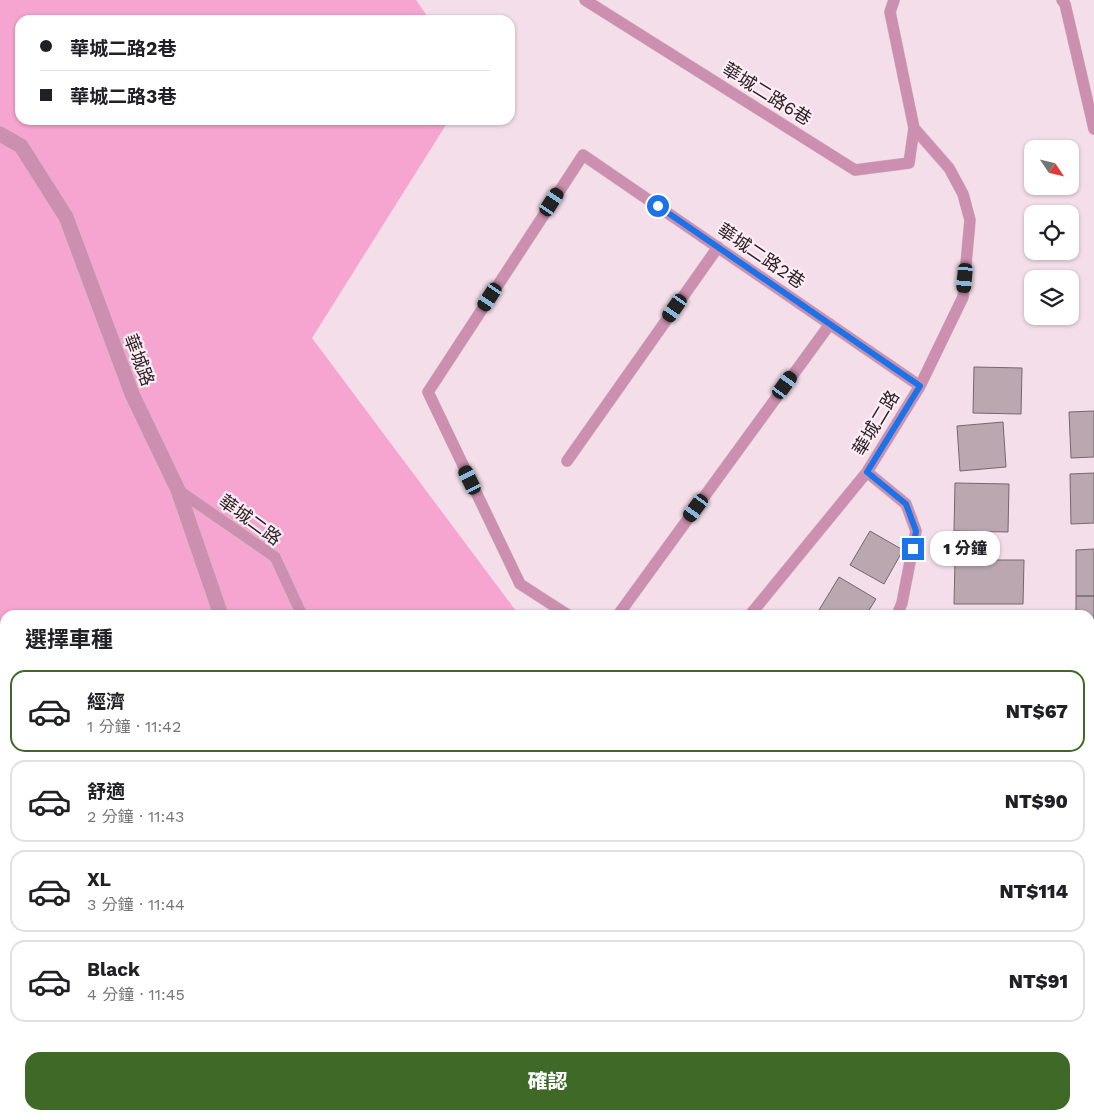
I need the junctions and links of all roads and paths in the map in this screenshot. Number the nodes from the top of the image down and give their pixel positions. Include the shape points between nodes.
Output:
1 (585, 0) edge
2 (894, 0) edge
3 (1062, 0) edge
4 (914, 128) junction
5 (1094, 129) edge
6 (0, 134) edge
7 (718, 247) junction
8 (830, 324) junction
9 (920, 386) junction
10 (567, 461) dead end
11 (867, 472) junction
12 (178, 490) junction
13 (219, 610) edge
14 (300, 610) edge
15 (560, 610) edge
16 (622, 610) edge
17 (754, 610) edge
18 (899, 610) edge

1 - 4 lane, 華城二路6巷 via 855,170 909,163
2 - 4 lane, 華城二路 via 890,12
3 - 5 lane
4 - 9 lane, 華城二路 via 949,168 963,194 970,220 963,297
6 - 12 street, 華城路 via 22,146 66,217 132,394
7 - 8 lane, 華城二路2巷
7 - 10 lane
7 - 15 lane, 華城二路2巷 via 583,155 428,392 520,584
8 - 9 lane, 華城二路2巷
8 - 16 lane
9 - 11 lane, 華城二路
11 - 17 lane, 華城二路
11 - 18 lane via 906,504 916,531
12 - 13 street, 華城路
12 - 14 lane, 華城二路 via 274,557

